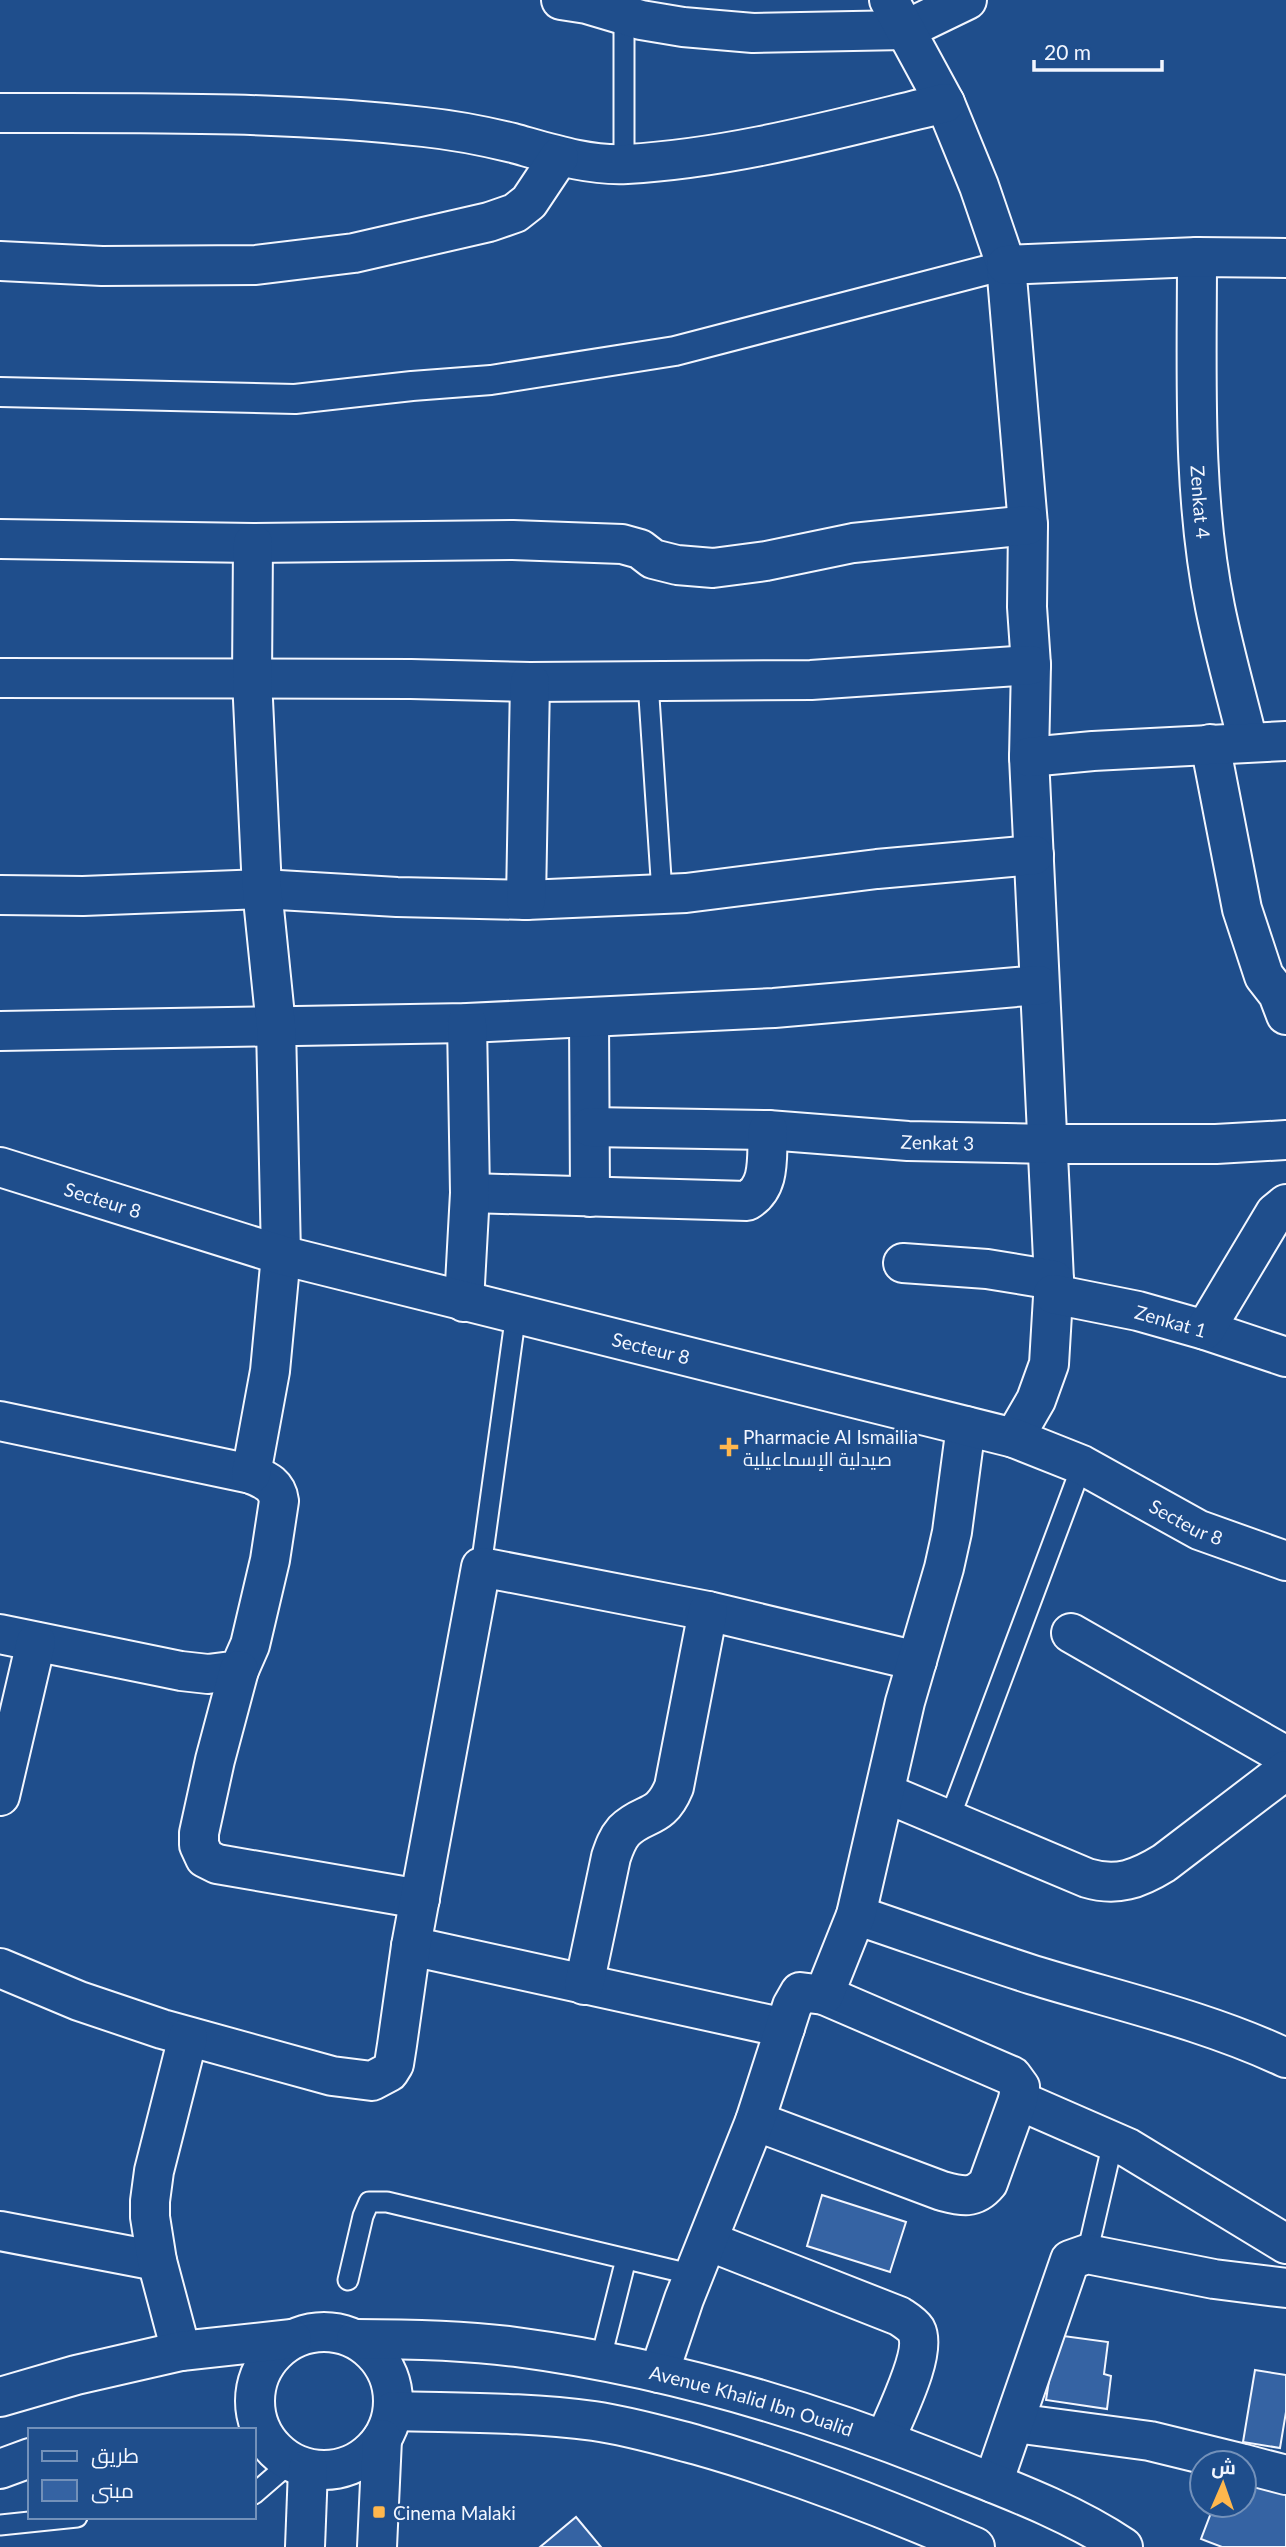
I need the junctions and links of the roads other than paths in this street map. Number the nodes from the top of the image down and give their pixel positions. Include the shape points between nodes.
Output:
1 (561, 0) edge
2 (967, 0) edge
3 (624, 7) edge
4 (897, 15) edge
5 (944, 103) junction
6 (0, 113) edge
7 (559, 157) junction
8 (624, 164) junction
9 (1197, 257) junction
10 (1286, 258) edge
11 (0, 261) edge
12 (1006, 265) junction
13 (0, 392) edge
14 (1028, 525) junction
15 (0, 540) edge
16 (253, 543) junction
17 (1031, 666) junction
18 (0, 678) edge
19 (252, 679) junction
20 (530, 682) junction
21 (648, 682) junction
22 (1286, 741) edge
23 (1248, 742) junction
24 (1210, 744) junction
25 (1029, 757) junction
26 (1034, 855) junction
27 (262, 889) junction
28 (663, 893) junction
29 (0, 895) edge
30 (526, 900) junction
31 (1040, 985) junction
32 (1286, 1015) edge
33 (589, 1017) junction
34 (467, 1023) junction
35 (276, 1026) junction
36 (0, 1031) edge
37 (590, 1127) junction
38 (768, 1130) junction
39 (1286, 1140) edge
40 (1048, 1144) junction
41 (0, 1167) edge
42 (470, 1192) junction
43 (590, 1197) junction
44 (1286, 1204) edge
45 (281, 1255) junction
46 (903, 1263) dead end
47 (1054, 1287) junction
48 (464, 1302) junction
49 (516, 1313) junction
50 (1205, 1330) junction
51 (1286, 1357) edge
52 (0, 1421) edge
53 (966, 1426) junction
54 (1014, 1438) junction
55 (1082, 1465) junction
56 (251, 1474) junction
57 (1286, 1561) edge
58 (481, 1567) junction
59 (708, 1611) junction
60 (1071, 1633) dead end
61 (18, 1638) edge
62 (917, 1661) junction
63 (239, 1670) junction
64 (1286, 1756) edge
65 (1286, 1770) edge
66 (2, 1779) edge
67 (885, 1793) junction
68 (949, 1820) junction
69 (419, 1899) junction
70 (856, 1915) junction
71 (411, 1946) junction
72 (0, 1968) edge
73 (584, 1985) junction
74 (824, 1995) junction
75 (785, 2028) junction
76 (188, 2037) junction
77 (1286, 2058) edge
78 (1018, 2100) junction
79 (755, 2121) junction
80 (1113, 2142) junction
81 (0, 2231) edge
82 (1286, 2244) edge
83 (1087, 2253) junction
84 (701, 2258) junction
85 (626, 2259) junction
86 (157, 2261) junction
87 (348, 2280) dead end
88 (1286, 2288) edge
89 (292, 2339) junction
90 (356, 2339) junction
91 (181, 2351) junction
92 (600, 2362) junction
93 (659, 2373) junction
94 (0, 2397) edge
95 (1015, 2423) junction
96 (387, 2425) junction
97 (885, 2440) junction
98 (1188, 2450) edge
99 (279, 2451) edge
100 (28, 2459) edge
101 (1258, 2468) edge
102 (0, 2469) edge
103 (1286, 2475) edge
104 (993, 2483) junction
105 (256, 2491) edge
106 (58, 2519) edge
107 (0, 2525) edge
108 (305, 2547) edge
109 (377, 2547) edge
110 (975, 2547) edge
111 (1123, 2547) edge

1 - 3 street
2 - 4 street
3 - 4 street via 683,27 753,33
3 - 8 lane
4 - 5 street
5 - 8 street via 709,155
5 - 12 street
6 - 7 street via 378,121 510,142
7 - 8 street
7 - 11 street via 529,202 515,213 354,253 256,265
9 - 10 street
9 - 12 street
9 - 23 street, Zenkat 4 via 1201,501 1214,606
12 - 13 street via 675,351 491,380 295,399
12 - 14 street
14 - 16 street via 853,543 713,568 653,559 622,544 513,540
14 - 17 street
15 - 16 street
16 - 19 street
17 - 21 street via 811,680
17 - 25 street
18 - 19 street
19 - 20 street
19 - 27 street
20 - 21 street
20 - 30 street
21 - 28 lane
22 - 23 street
23 - 24 street
24 - 25 street
24 - 32 street via 1242,909 1264,976
25 - 26 street
26 - 28 street
26 - 31 street
27 - 29 street via 83,897
27 - 30 street
27 - 35 street
28 - 30 street
31 - 33 street via 787,1007
31 - 40 street
33 - 34 street
33 - 37 street
34 - 35 street
34 - 42 street
35 - 36 street
35 - 45 street
37 - 38 street, Zenkat 3
37 - 43 street
38 - 40 street, Zenkat 3
38 - 43 street via 765,1180 760,1193 747,1201
39 - 40 street, Zenkat 3
40 - 47 street
41 - 45 street, Secteur 8
42 - 43 street
42 - 48 street
44 - 50 street via 1275,1213
45 - 48 street, Secteur 8
45 - 56 street via 270,1371
46 - 47 street, Zenkat 1 via 987,1269
47 - 50 street, Zenkat 1
47 - 54 street via 1049,1364 1036,1400
48 - 49 street, Secteur 8
49 - 53 street, Secteur 8
49 - 58 lane
50 - 51 street, Zenkat 1
52 - 56 street
53 - 54 street, Secteur 8
53 - 62 street via 953,1532
54 - 55 street, Secteur 8
55 - 57 street, Secteur 8 via 1199,1530
55 - 68 lane
56 - 63 street via 272,1484 279,1501 250,1645
58 - 59 street
58 - 69 street
59 - 62 street
59 - 73 street via 674,1787 662,1808 626,1830 615,1845
60 - 64 street
61 - 63 street via 181,1671
61 - 66 street
62 - 67 street
63 - 69 street via 199,1833 205,1858 217,1864
65 - 68 street via 1164,1863 1131,1881 1087,1878
67 - 68 street
67 - 70 street
69 - 71 street
70 - 74 street
70 - 77 street via 1034,1975 1178,2016
71 - 73 street
71 - 76 street via 394,2064 383,2077 344,2079
72 - 76 street via 79,2001
73 - 75 street
74 - 75 street via 798,1994
74 - 78 street via 1012,2076 1020,2087
75 - 79 street
76 - 86 street via 154,2171 150,2217
78 - 79 street via 988,2183 970,2196 942,2191
78 - 80 street
79 - 84 street
80 - 82 street
80 - 83 lane
81 - 86 street
83 - 88 street
83 - 95 street via 1070,2260 1065,2270
84 - 85 lane
84 - 93 street
84 - 97 street via 899,2316 915,2329 916,2362
85 - 87 lane via 387,2202 369,2202
85 - 92 lane
86 - 91 street
89 - 90 street via 313,2332
89 - 91 street
89 - 99 street via 273,2353 255,2394 256,2416
90 - 92 street, Avenue Khalid Ibn Oualid via 515,2347
90 - 96 street via 386,2369 393,2389
91 - 94 street
92 - 93 street, Avenue Khalid Ibn Oualid
93 - 97 street, Avenue Khalid Ibn Oualid
95 - 98 street
95 - 104 street
96 - 99 street via 368,2455 329,2471
96 - 109 street
96 - 110 street via 529,2415 650,2432 769,2468
97 - 104 street, Avenue Khalid Ibn Oualid
99 - 105 lane
99 - 108 street
100 - 102 street
101 - 103 street
104 - 111 street, Avenue Khalid Ibn Oualid via 1097,2529
106 - 107 lane

